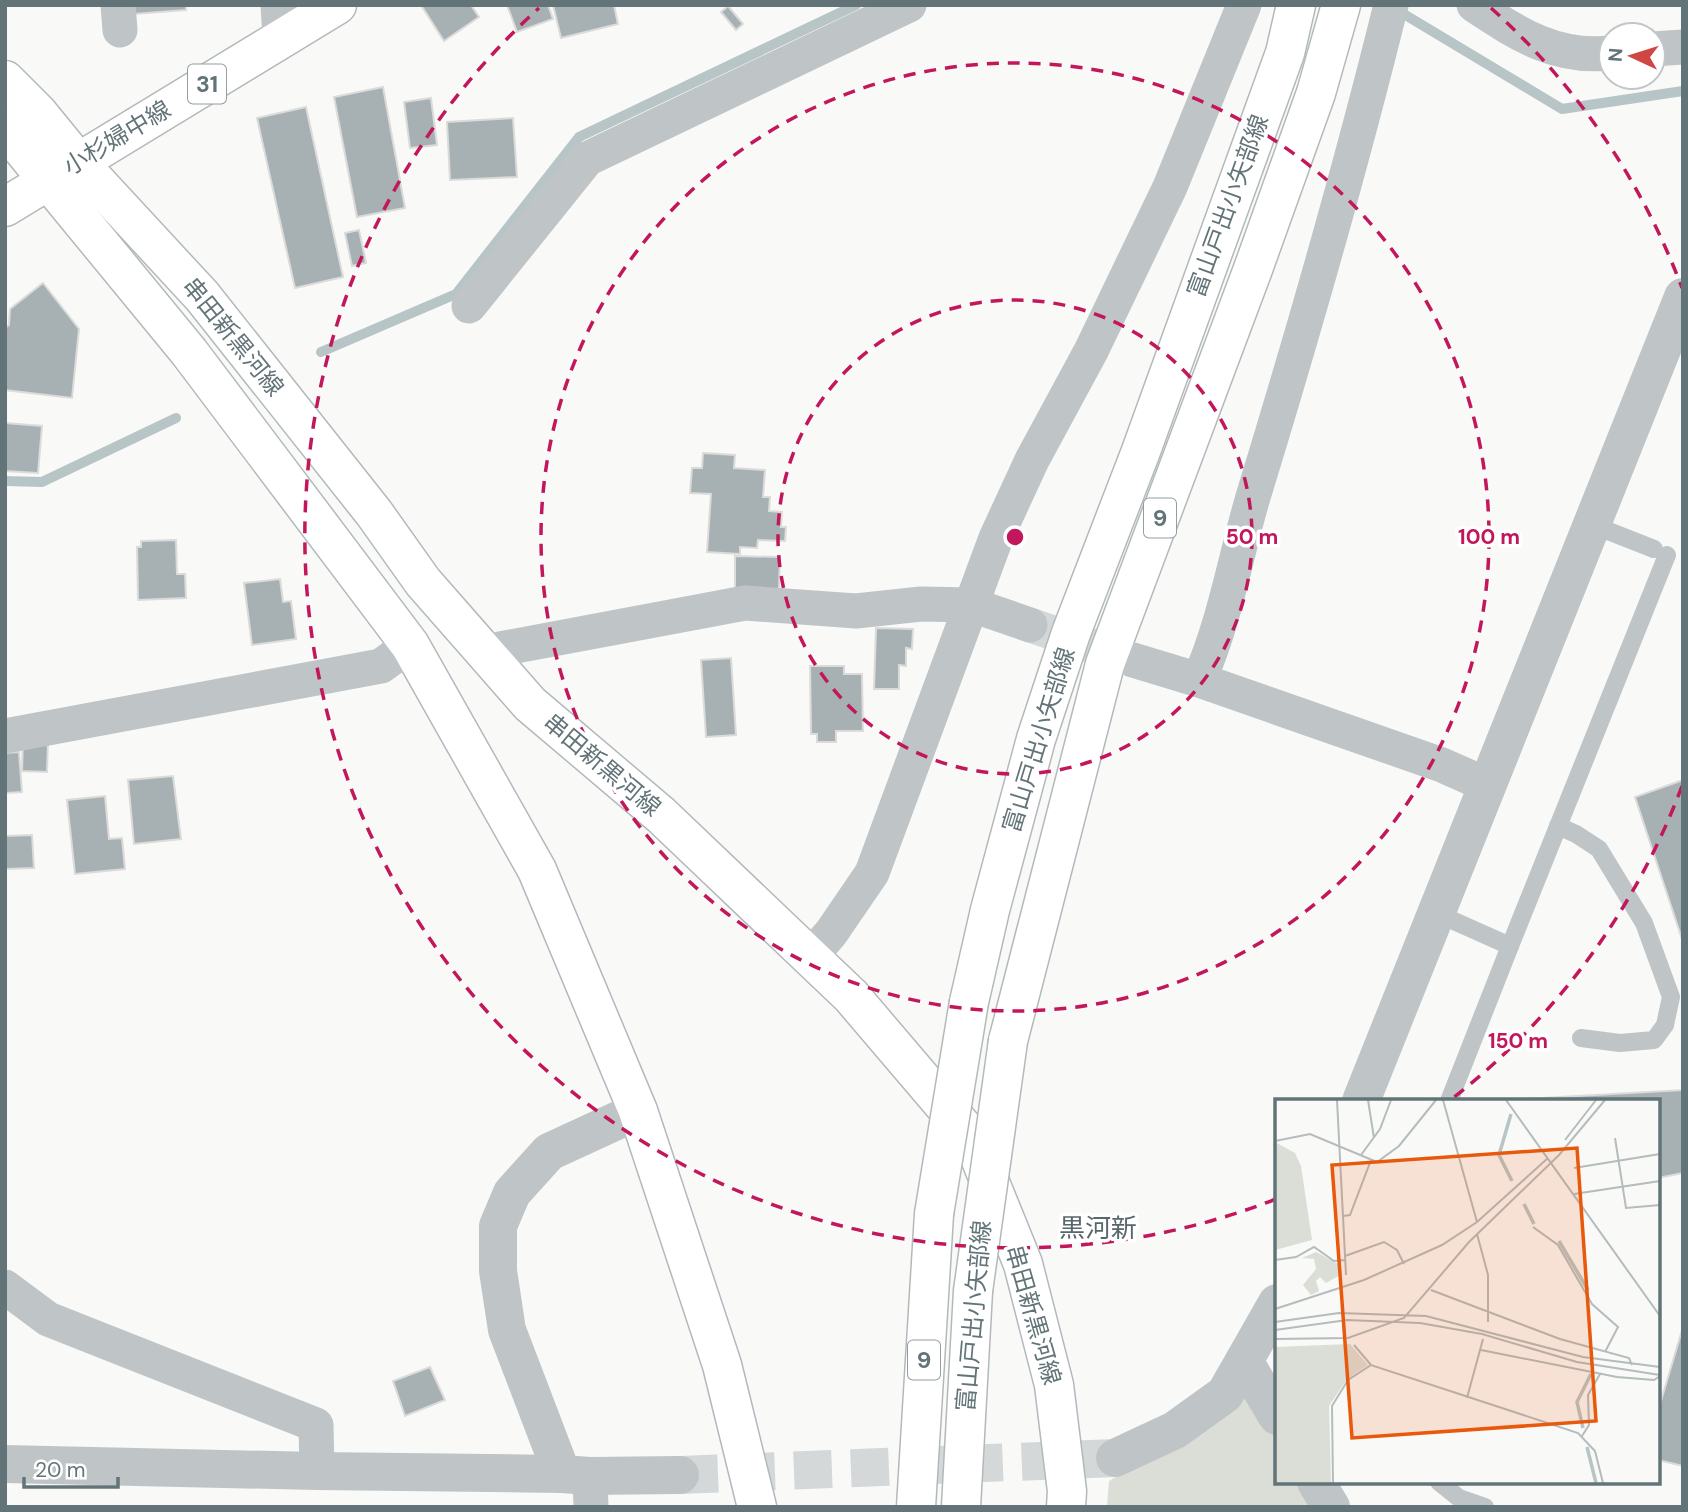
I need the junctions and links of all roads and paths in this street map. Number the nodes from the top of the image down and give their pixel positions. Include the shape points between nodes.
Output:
1 (337, 5) edge
2 (909, 5) edge
3 (1244, 5) edge
4 (1296, 5) edge
5 (1341, 5) edge
6 (1391, 5) edge
7 (1474, 5) edge
8 (279, 22) edge
9 (1597, 52) edge
10 (5, 80) edge
11 (5, 128) edge
12 (63, 170) junction
13 (5, 207) edge
14 (1683, 297) edge
15 (469, 306) dead end
16 (1593, 525) junction
17 (972, 605) junction
18 (1030, 625) tunnel mouth
19 (410, 645) junction
20 (484, 652) junction
21 (1133, 660) tunnel mouth
22 (1199, 680) junction
23 (5, 736) edge
24 (1487, 785) junction
25 (1558, 827) junction
26 (1436, 913) junction
27 (1510, 946) junction
28 (810, 957) junction
29 (1581, 1038) dead end
30 (1362, 1099) edge
31 (1450, 1099) edge
32 (638, 1111) junction
33 (5, 1287) edge
34 (1275, 1307) edge
35 (1244, 1361) junction
36 (1275, 1413) edge
37 (1115, 1458) tunnel mouth
38 (5, 1464) edge
39 (317, 1471) junction
40 (680, 1475) tunnel mouth
41 (1317, 1484) edge
42 (1442, 1484) edge
43 (581, 1486) edge
44 (757, 1507) edge
45 (916, 1507) edge
46 (961, 1507) edge
47 (1066, 1507) edge
48 (1331, 1507) edge
49 (1485, 1507) edge

1 - 8 main road, 小杉婦中線 / 31
2 - 15 street via 587,159
3 - 17 street via 1170,187 1032,460
4 - 45 main road, 富山戸出小矢部線 / 9, bridge via 1285,53 1071,633 990,910 969,1002 934,1214
5 - 46 main road, 富山戸出小矢部線 / 9, bridge via 1316,93 1258,257 1105,664 1008,1041 973,1291
6 - 22 street via 1215,645
7 - 9 street via 1524,38 1560,50
8 - 12 main road, 小杉婦中線 / 31
10 - 12 main road, 串田新黒河線 via 38,113
11 - 12 main road, 串田新黒河線
12 - 13 main road, 小杉婦中線 / 31
12 - 19 main road, 串田新黒河線 via 189,352
12 - 20 main road, 串田新黒河線 via 202,296 424,582
14 - 16 street
16 - 24 street
16 - 25 lane via 1661,552
17 - 18 street
17 - 20 street via 920,604 856,611 745,603
17 - 28 street via 872,873
19 - 23 street via 381,666
19 - 32 main road, 串田新黒河線 via 537,870
20 - 28 main road, 串田新黒河線 via 530,704 662,815
21 - 22 street
22 - 24 street
24 - 26 street
25 - 27 lane
25 - 29 lane via 1599,849 1644,923 1671,997 1665,1025 1654,1040 1620,1043
26 - 27 lane
26 - 30 street
27 - 31 lane via 1487,1024
28 - 47 main road, 串田新黒河線 via 851,996 972,1138 1023,1264 1054,1385 1068,1491
32 - 43 street via 549,1152 512,1193 498,1226 498,1271 507,1331
32 - 44 main road, 串田新黒河線 via 722,1365
33 - 39 street via 48,1319 316,1425
34 - 35 street
35 - 36 street
35 - 37 street via 1225,1394 1175,1430
38 - 39 street
39 - 43 street
40 - 43 street
41 - 48 street
42 - 49 lane via 1459,1498

